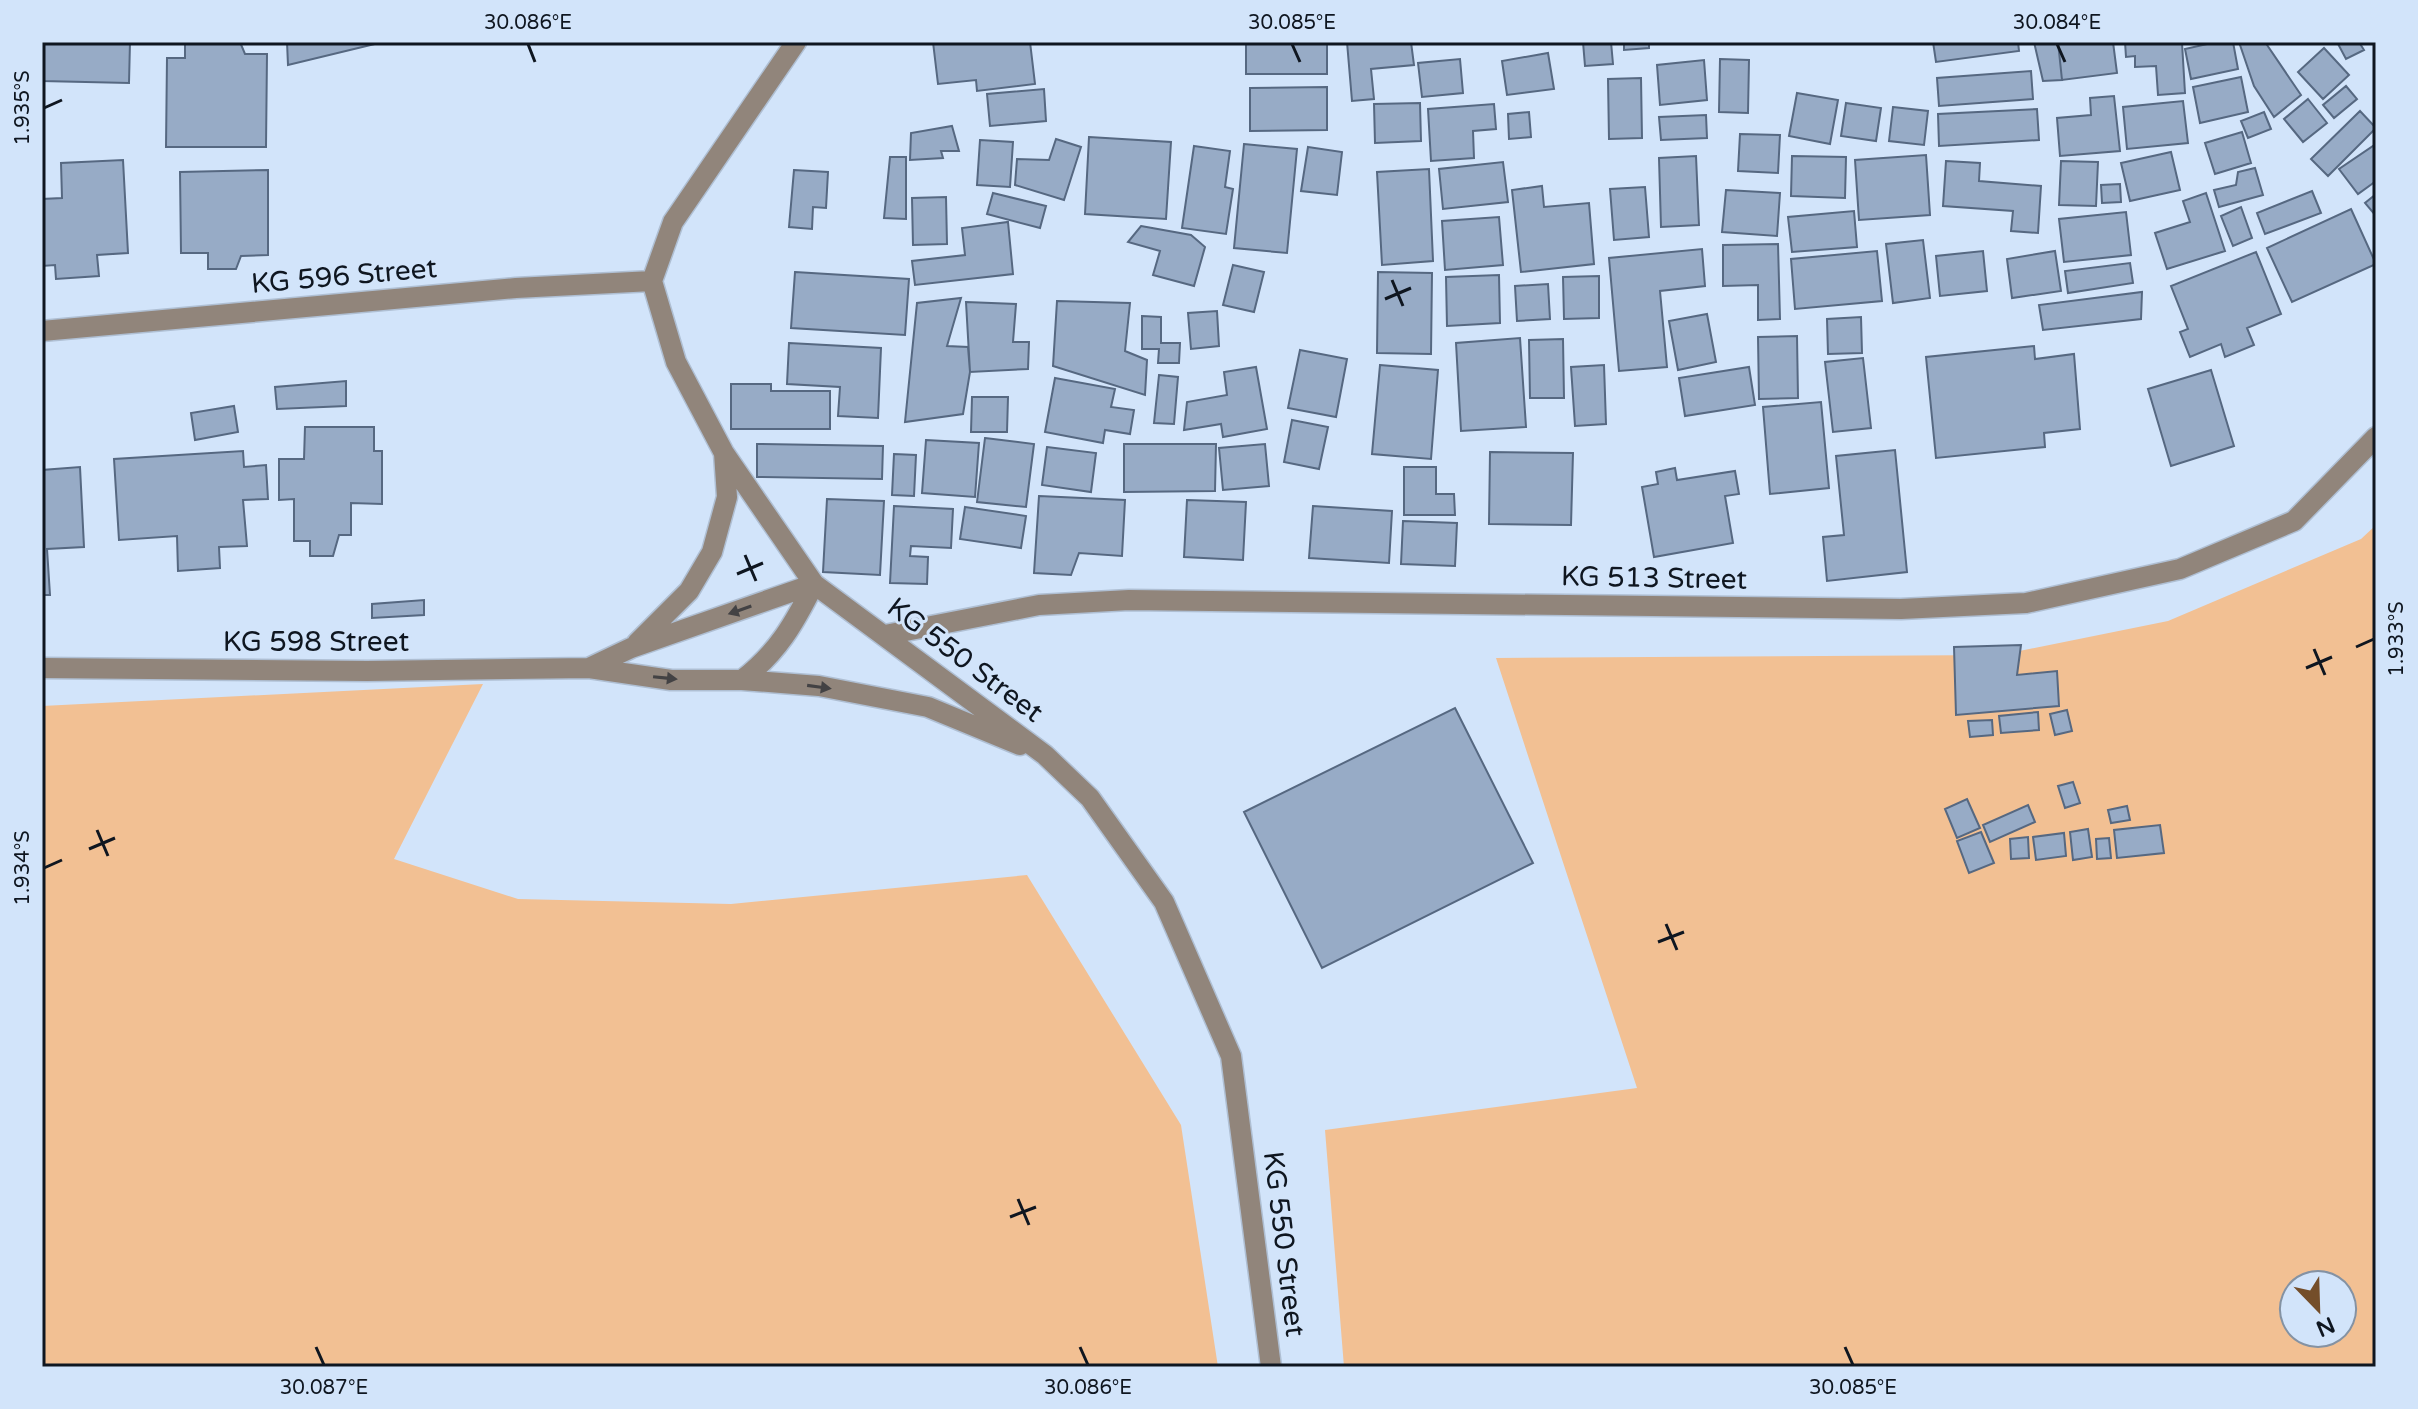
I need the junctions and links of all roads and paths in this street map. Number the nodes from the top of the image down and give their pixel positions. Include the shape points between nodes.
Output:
1 (796, 42) edge
2 (652, 281) junction
3 (42, 331) edge
4 (2376, 437) edge
5 (724, 453) junction
6 (814, 584) junction
7 (885, 635) junction
8 (631, 648) junction
9 (42, 668) edge
10 (589, 668) junction
11 (742, 680) junction
12 (1045, 755) junction
13 (1271, 1367) edge

1 - 2 street via 673,222
2 - 3 street, KG 596 Street via 516,288
2 - 5 street, KG 550 Street via 676,362
4 - 7 street, KG 513 Street via 2294,521 2180,569 2026,603 1901,609 1129,600 1039,605
5 - 6 street, KG 550 Street
5 - 8 street via 727,497 712,552 689,591
6 - 7 street, KG 550 Street
6 -> 8 street, KG 598 Street
6 - 11 street via 793,627 765,662
7 - 12 street, KG 550 Street
8 - 10 street, KG 598 Street
9 - 10 street, KG 598 Street
10 -> 11 street, KG 598 Street via 671,680
11 -> 12 street, KG 598 Street via 819,686 928,707
12 - 13 street, KG 550 Street via 1090,798 1164,902 1231,1056

